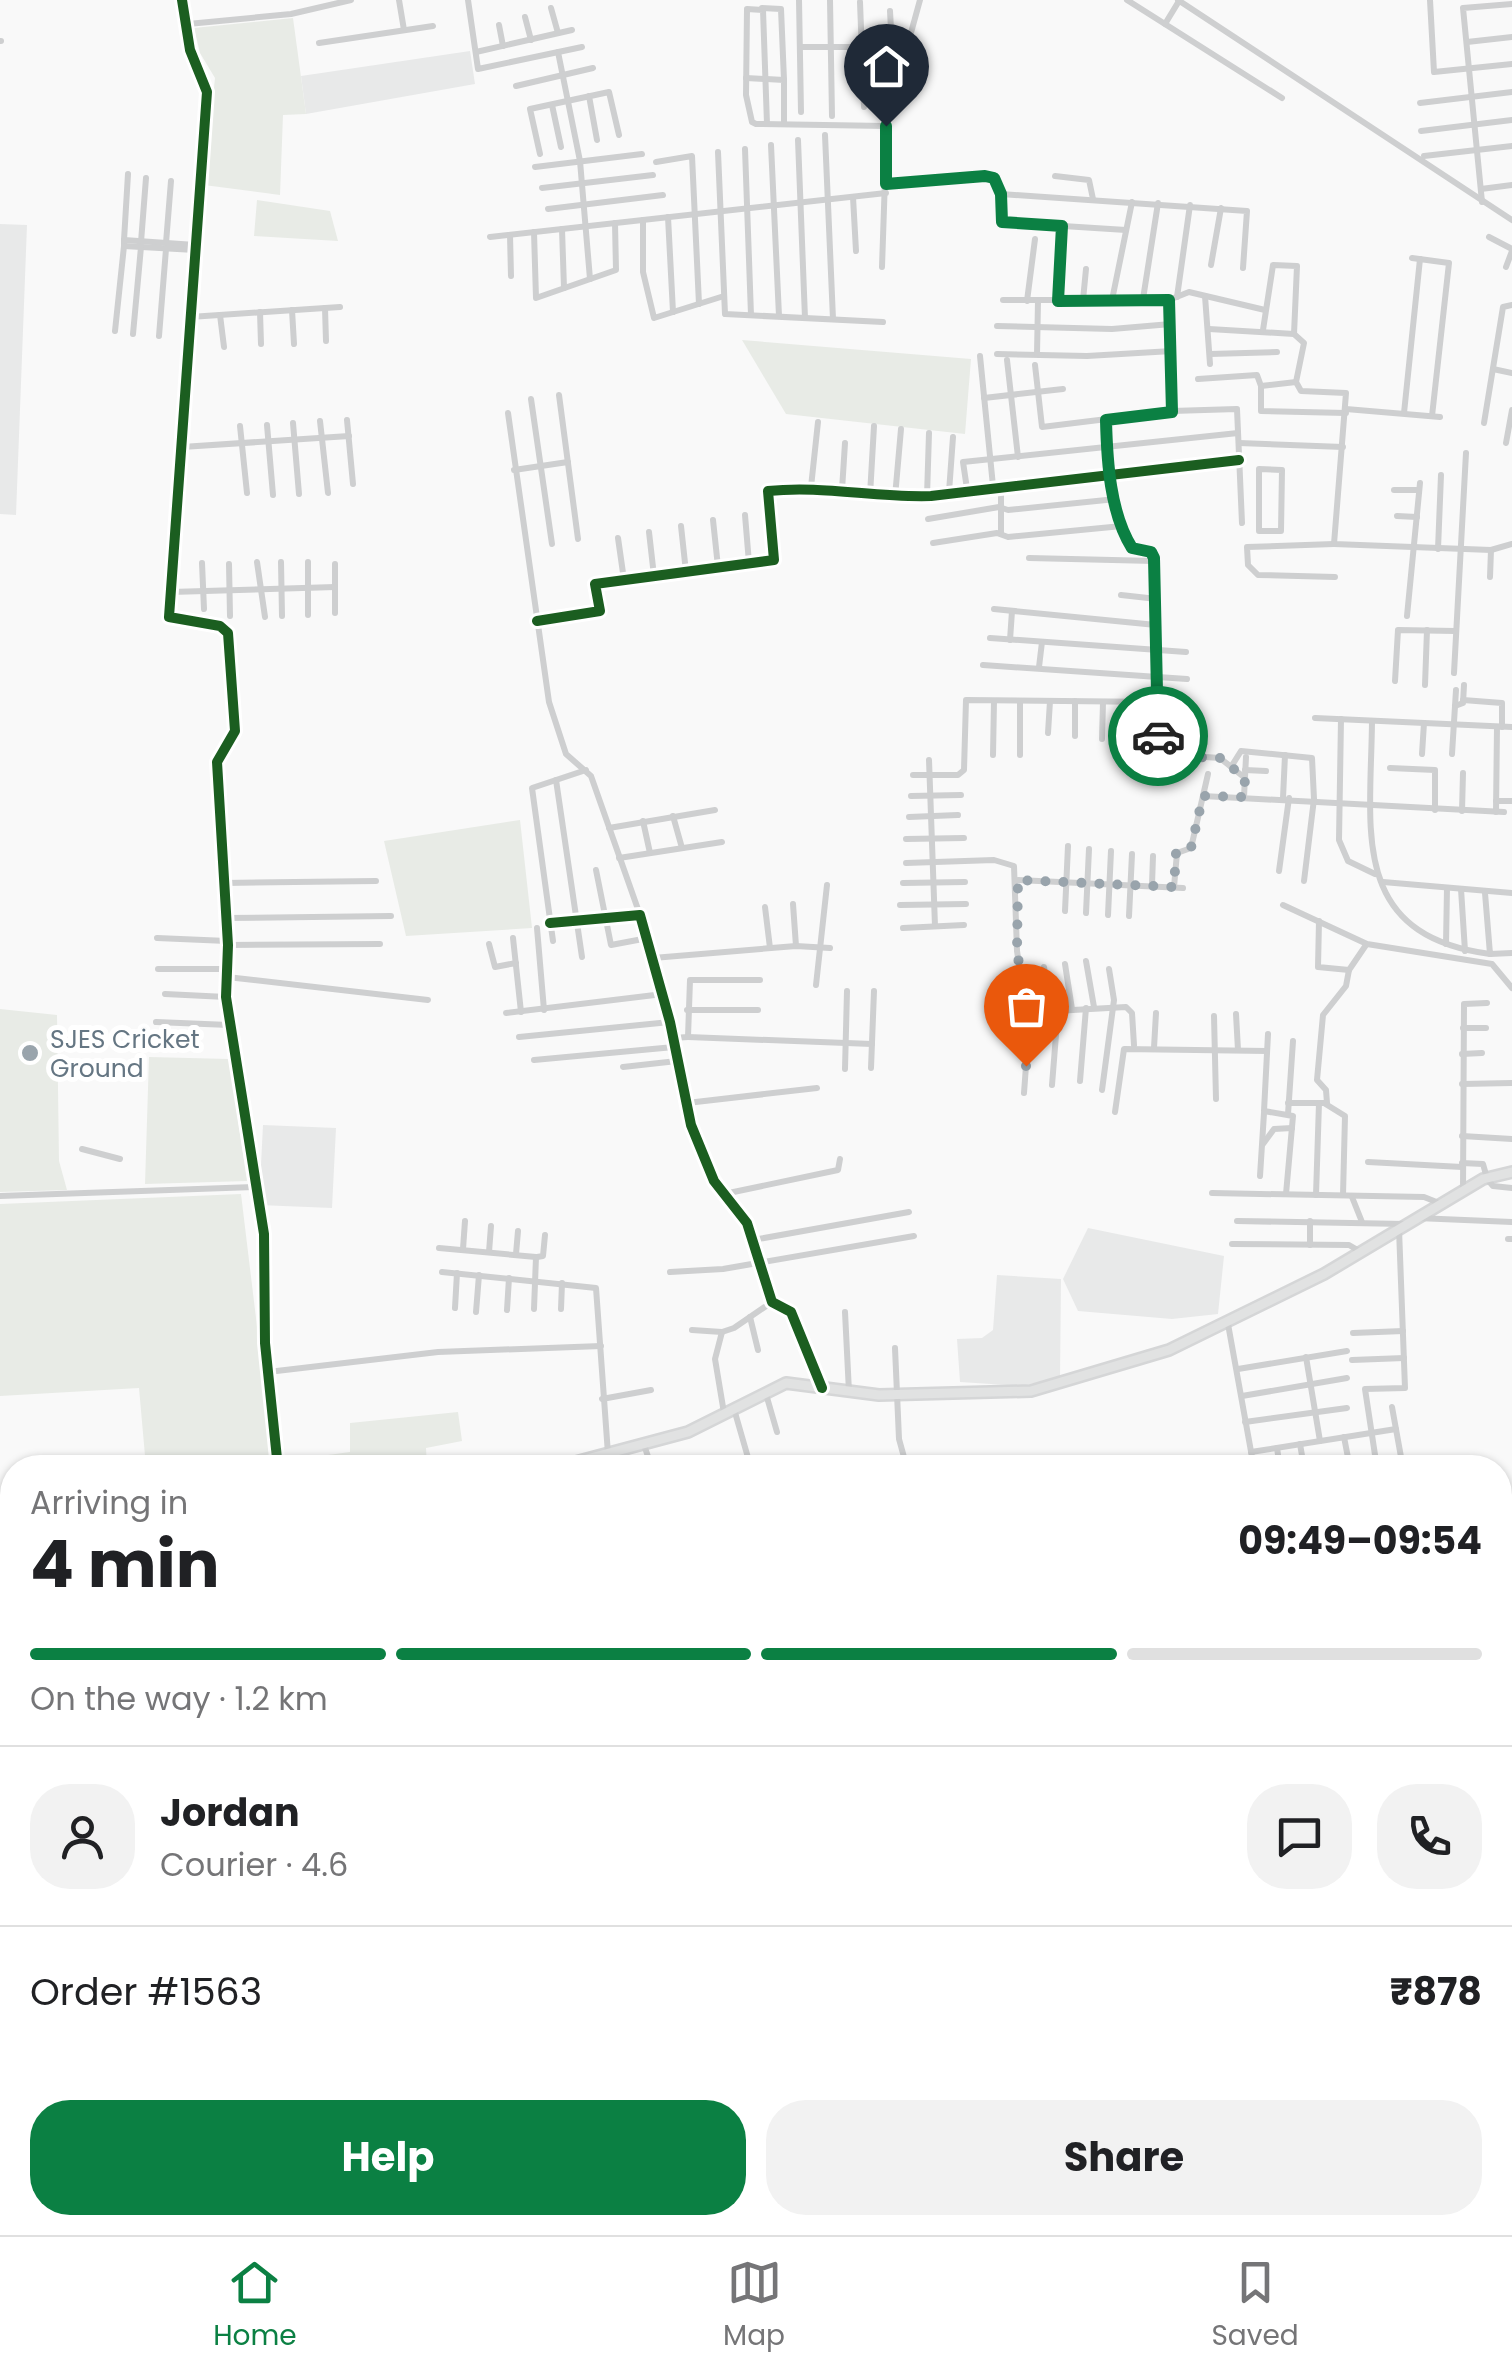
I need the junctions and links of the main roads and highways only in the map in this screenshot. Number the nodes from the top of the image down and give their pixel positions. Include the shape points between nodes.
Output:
1 (1512, 1172) edge
2 (608, 1455) edge

1 - 2 main road via 1463,1190 1361,1252 1169,1350 1031,1390 848,1394 801,1382 766,1392 688,1432

